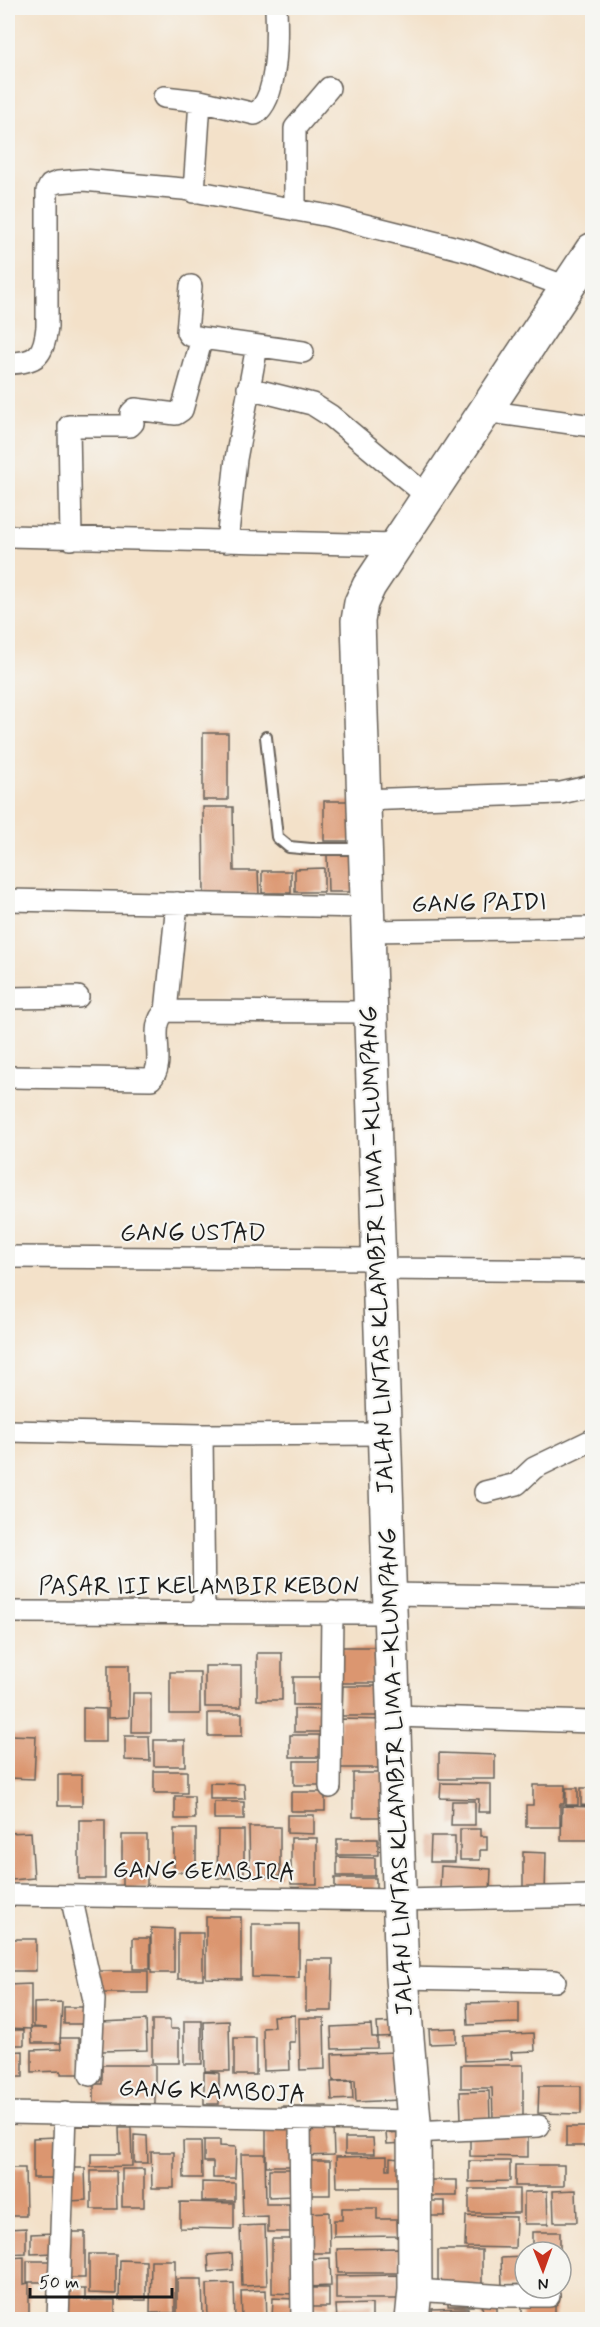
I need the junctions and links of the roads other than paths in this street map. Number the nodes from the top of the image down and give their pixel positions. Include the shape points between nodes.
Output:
1 (276, 8) edge
2 (329, 88) dead end
3 (164, 97) dead end
4 (200, 101) junction
5 (194, 192) junction
6 (295, 210) junction
7 (592, 250) edge
8 (191, 286) dead end
9 (567, 287) junction
10 (202, 338) junction
11 (257, 346) junction
12 (303, 351) dead end
13 (8, 363) edge
14 (248, 388) junction
15 (484, 411) junction
16 (592, 426) edge
17 (427, 496) junction
18 (8, 536) edge
19 (71, 539) junction
20 (227, 542) junction
21 (396, 545) junction
22 (266, 736) dead end
23 (592, 786) edge
24 (362, 800) junction
25 (364, 849) junction
26 (8, 900) edge
27 (177, 903) junction
28 (366, 919) junction
29 (592, 928) edge
30 (78, 997) dead end
31 (8, 998) edge
32 (166, 1011) junction
33 (369, 1012) junction
34 (8, 1077) edge
35 (8, 1257) edge
36 (378, 1264) junction
37 (592, 1271) edge
38 (8, 1431) edge
39 (384, 1434) junction
40 (202, 1435) junction
41 (592, 1440) edge
42 (485, 1492) dead end
43 (592, 1597) edge
44 (390, 1604) junction
45 (8, 1612) edge
46 (204, 1612) junction
47 (332, 1612) junction
48 (395, 1716) junction
49 (592, 1722) edge
50 (330, 1787) dead end
51 (8, 1895) edge
52 (71, 1896) junction
53 (592, 1896) edge
54 (400, 1900) junction
55 (402, 1978) junction
56 (555, 1981) dead end
57 (90, 2075) dead end
58 (8, 2113) edge
59 (64, 2113) junction
60 (300, 2121) junction
61 (414, 2126) junction
62 (539, 2127) dead end
63 (513, 2296) edge
64 (413, 2305) edge
65 (58, 2319) edge
66 (302, 2319) edge

1 - 4 street via 276,50 269,95 261,110 255,114
2 - 6 street via 296,128
3 - 4 street
4 - 5 street
5 - 6 street
5 - 13 street via 83,180 50,185 45,342 33,360
6 - 9 street via 469,251
7 - 9 main road, JALAN LINTAS KLAMBIR LIMA–KLUMPANG
8 - 10 street via 187,332
9 - 15 main road, JALAN LINTAS KLAMBIR LIMA–KLUMPANG
10 - 11 street
10 - 19 street via 179,413 135,409 131,413 132,425 69,426
11 - 12 street
11 - 14 street
14 - 17 street via 312,404 332,416
14 - 20 street
15 - 16 street
15 - 17 main road, JALAN LINTAS KLAMBIR LIMA–KLUMPANG
17 - 21 main road, JALAN LINTAS KLAMBIR LIMA–KLUMPANG
18 - 19 street
19 - 20 street
20 - 21 street
21 - 24 main road, JALAN LINTAS KLAMBIR LIMA–KLUMPANG via 369,586 358,621
22 - 25 lane via 277,837 289,847
23 - 24 street via 561,794
24 - 25 main road, JALAN LINTAS KLAMBIR LIMA–KLUMPANG
25 - 28 main road, JALAN LINTAS KLAMBIR LIMA–KLUMPANG
26 - 27 street, GANG PAIDI
27 - 28 street, GANG PAIDI
27 - 32 street
28 - 29 street, GANG PAIDI
28 - 33 main road, JALAN LINTAS KLAMBIR LIMA–KLUMPANG
30 - 31 street
32 - 33 street
32 - 34 street via 158,1025 156,1070 151,1079
33 - 36 main road, JALAN LINTAS KLAMBIR LIMA–KLUMPANG
35 - 36 street, GANG USTAD
36 - 37 street, GANG USTAD
36 - 39 main road, JALAN LINTAS KLAMBIR LIMA–KLUMPANG
38 - 40 street
39 - 40 street
39 - 44 main road, JALAN LINTAS KLAMBIR LIMA–KLUMPANG
40 - 46 street
41 - 42 street via 534,1468 517,1484
43 - 44 street, PASAR III KELAMBIR KEBON
44 - 47 street, PASAR III KELAMBIR KEBON
44 - 48 main road, JALAN LINTAS KLAMBIR LIMA–KLUMPANG
45 - 46 street, PASAR III KELAMBIR KEBON
46 - 47 street, PASAR III KELAMBIR KEBON
47 - 50 street
48 - 49 street
48 - 54 main road, JALAN LINTAS KLAMBIR LIMA–KLUMPANG
51 - 52 street, GANG GEMBIRA
52 - 54 street, GANG GEMBIRA
52 - 57 street via 94,2000
53 - 54 street, GANG GEMBIRA
54 - 55 main road, JALAN LINTAS KLAMBIR LIMA–KLUMPANG
55 - 56 street
55 - 61 main road, JALAN LINTAS KLAMBIR LIMA–KLUMPANG
58 - 59 street, GANG KAMBOJA
59 - 60 street, GANG KAMBOJA
59 - 65 street
60 - 61 street, GANG KAMBOJA
60 - 66 street
61 - 62 street, GANG KAMBOJA
61 - 64 main road, JALAN LINTAS KLAMBIR LIMA–KLUMPANG
63 - 64 street

